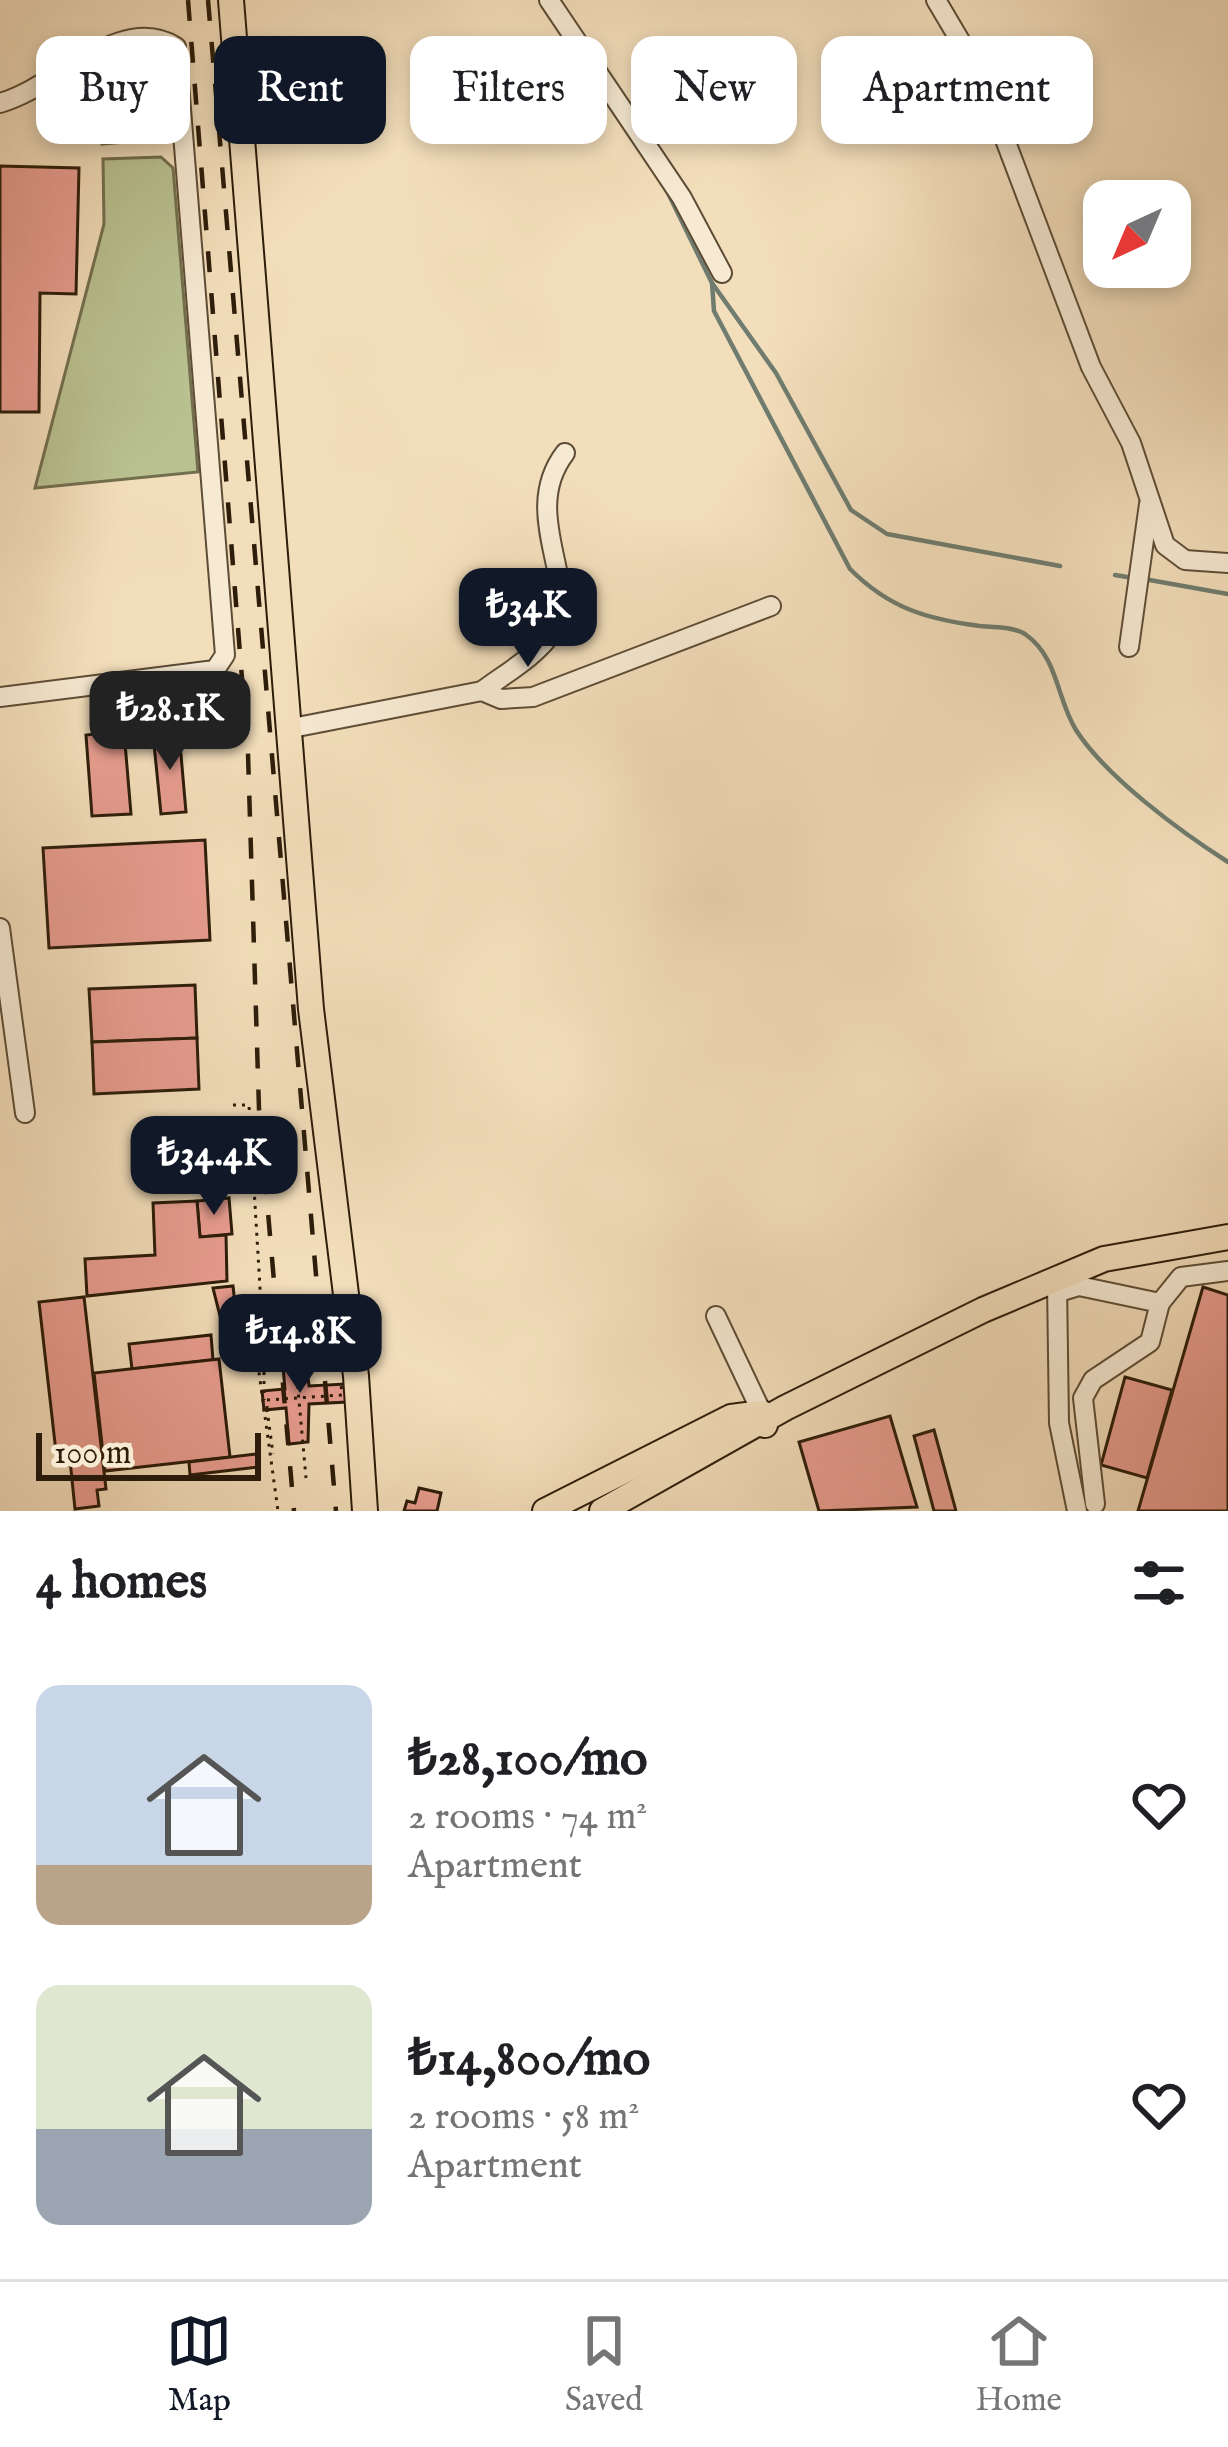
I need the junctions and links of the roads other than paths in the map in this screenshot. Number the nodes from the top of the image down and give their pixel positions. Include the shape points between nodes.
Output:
1 (231, 0) edge
2 (549, 0) edge
3 (936, 0) edge
4 (0, 103) edge
5 (722, 272) dead end
6 (565, 453) dead end
7 (1149, 498) junction
8 (1228, 563) edge
9 (771, 606) dead end
10 (1129, 647) dead end
11 (482, 691) junction
12 (0, 697) edge
13 (287, 729) junction
14 (0, 928) edge
15 (25, 1112) dead end
16 (1228, 1238) edge
17 (1228, 1271) edge
18 (1057, 1286) junction
19 (1160, 1304) junction
20 (716, 1316) dead end
21 (771, 1414) junction
22 (657, 1473) junction
23 (1086, 1508) edge
24 (365, 1511) edge
25 (545, 1511) edge
26 (574, 1511) edge
27 (602, 1511) edge
28 (633, 1511) edge

1 - 13 main road
2 - 5 street
3 - 7 street via 981,76
4 - 12 street via 37,91 116,39 158,35 176,46 224,655 214,670
6 - 11 street via 545,485 563,607 534,652
7 - 8 street via 1165,545 1185,560
7 - 10 street
9 - 11 street via 533,697
11 - 13 street
13 - 24 main road
14 - 15 street
16 - 18 main road via 1104,1259
17 - 19 street via 1181,1277
18 - 19 street
18 - 21 main road via 909,1344
18 - 23 street via 1059,1423
19 - 23 street via 1150,1342 1093,1380 1083,1398
20 - 21 street
21 - 22 main road
21 - 25 main road via 731,1418
21 - 28 main road via 750,1443
22 - 26 main road
22 - 27 main road

